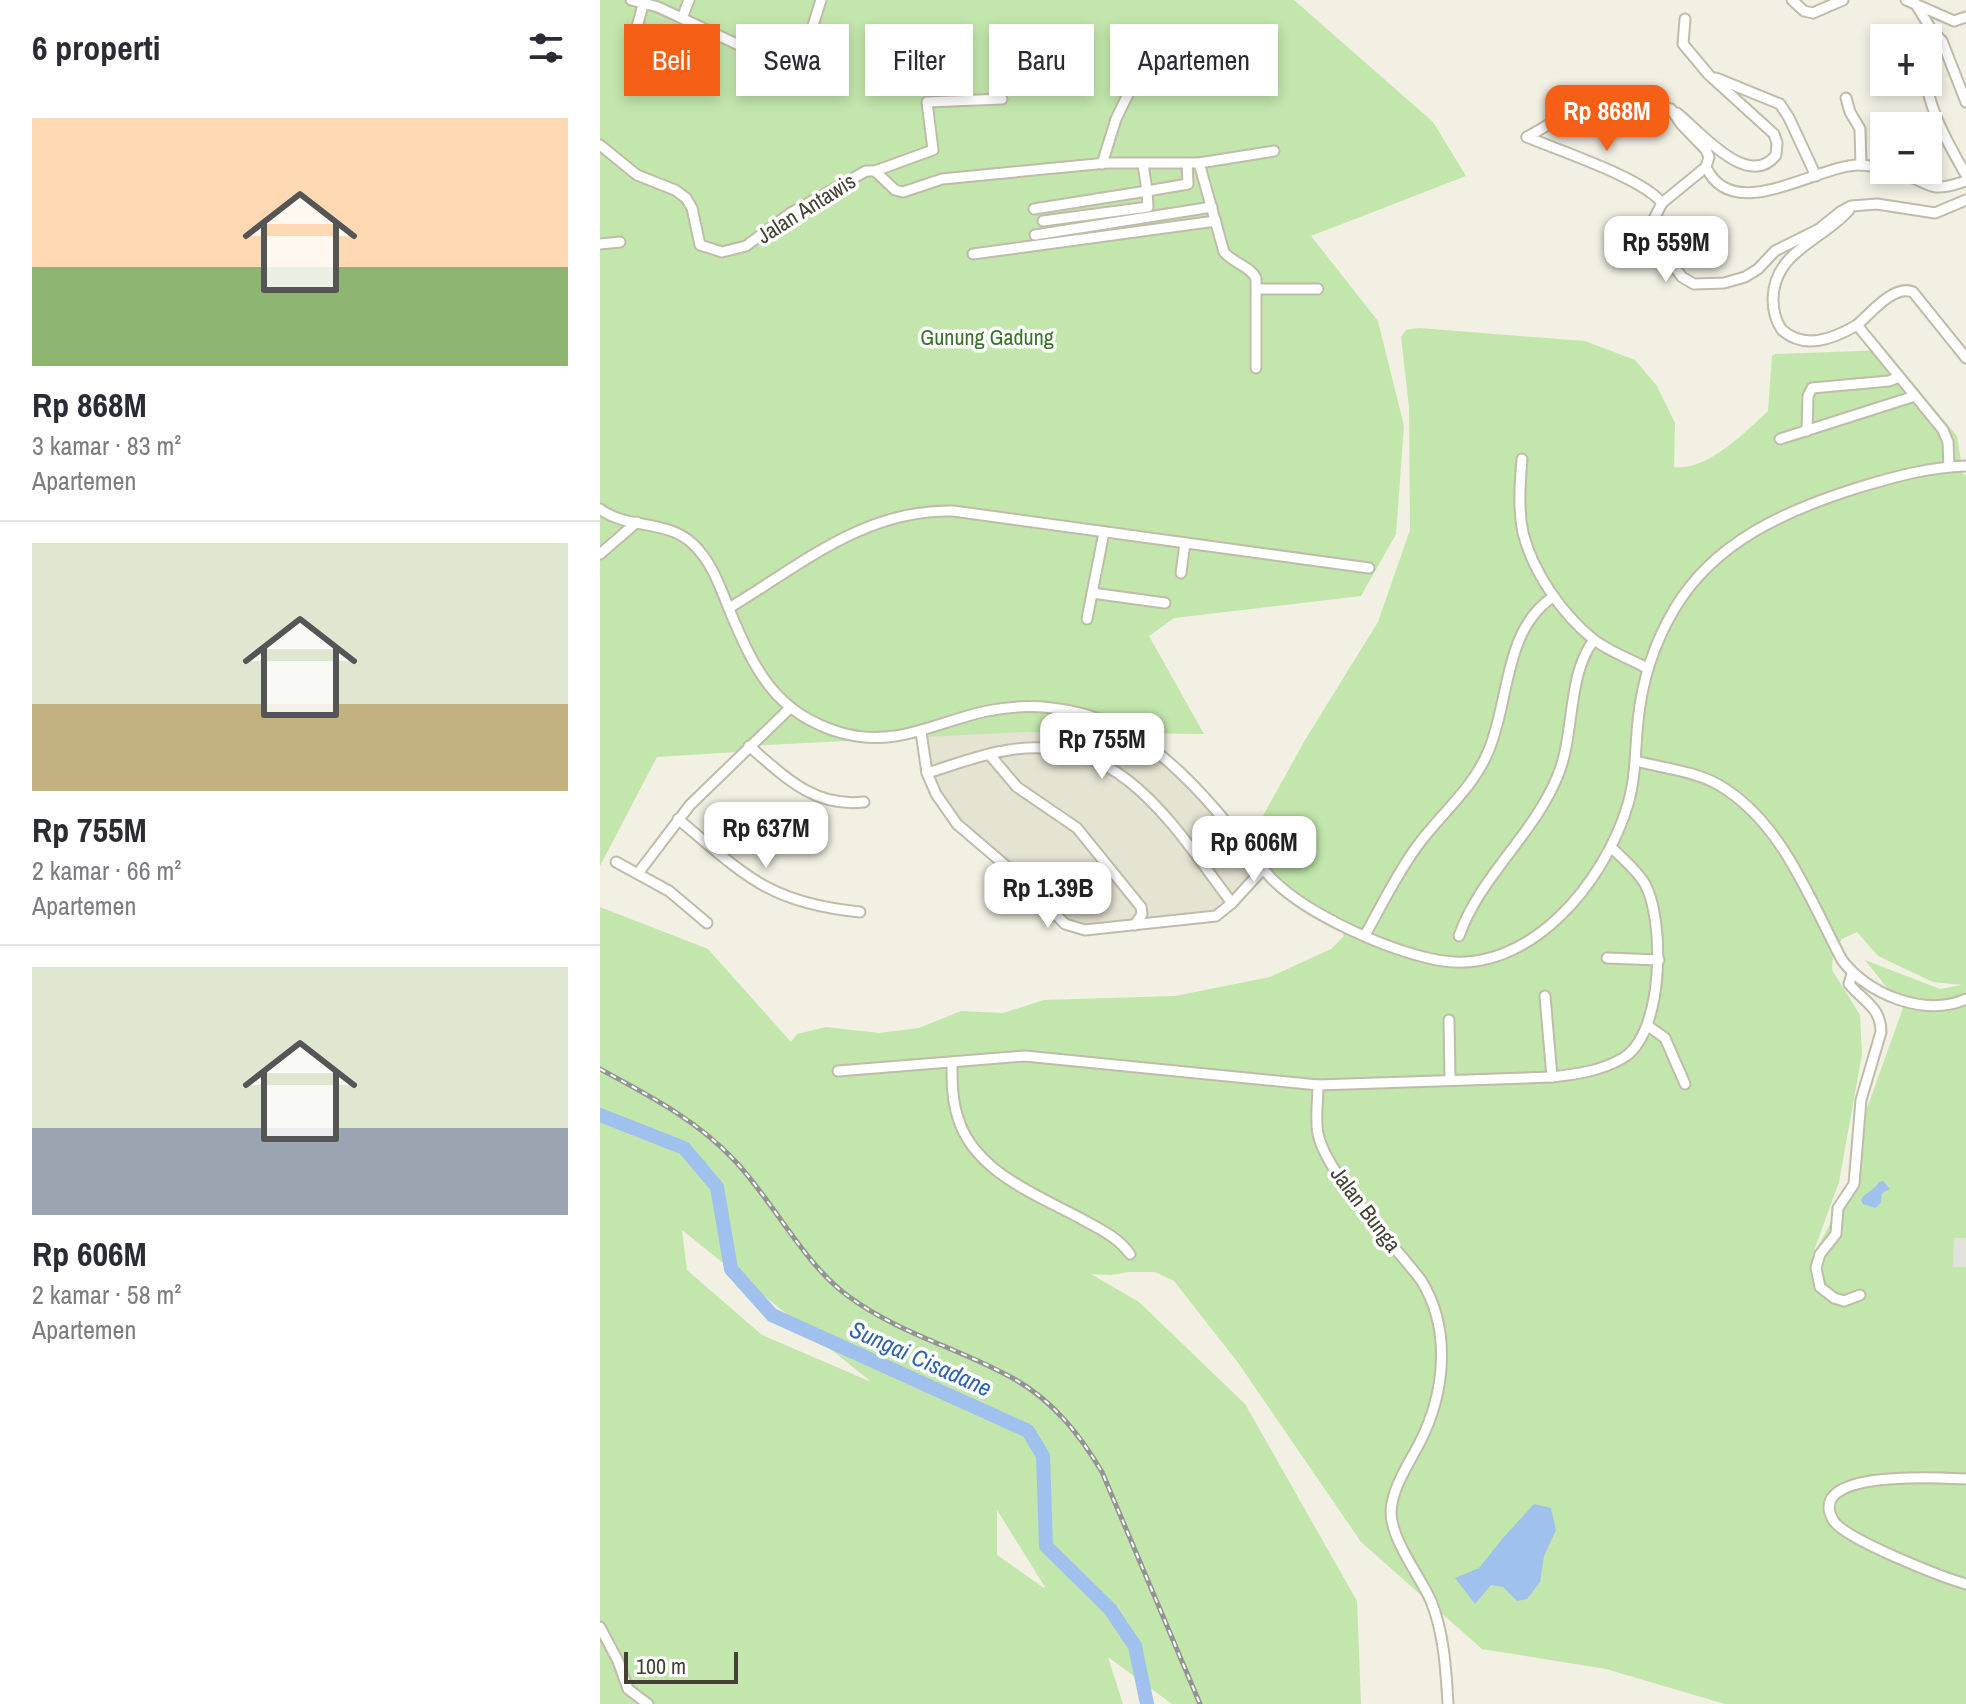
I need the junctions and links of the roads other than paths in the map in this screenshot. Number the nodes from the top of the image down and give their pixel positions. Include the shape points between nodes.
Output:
1 (631, 0) edge
2 (689, 0) edge
3 (821, 0) edge
4 (1792, 0) edge
5 (1843, 0) edge
6 (644, 1) edge
7 (1912, 1) edge
8 (1966, 17) edge
9 (682, 18) junction
10 (1685, 19) dead end
11 (638, 24) edge
12 (1928, 24) edge
13 (1942, 41) edge
14 (1709, 75) junction
15 (1127, 96) edge
16 (1928, 96) edge
17 (1846, 98) dead end
18 (1002, 99) dead end
19 (1966, 102) edge
20 (1671, 109) junction
21 (600, 145) edge
22 (1274, 151) dead end
23 (1187, 163) junction
24 (1199, 163) junction
25 (1102, 164) junction
26 (1143, 164) junction
27 (1861, 165) junction
28 (1706, 167) junction
29 (875, 171) junction
30 (1816, 176) junction
31 (1966, 178) edge
32 (1147, 191) junction
33 (1966, 200) edge
34 (1662, 203) junction
35 (1851, 206) junction
36 (1212, 207) junction
37 (1034, 209) dead end
38 (1043, 221) dead end
39 (1216, 221) junction
40 (1035, 235) dead end
41 (620, 242) dead end
42 (600, 244) edge
43 (973, 254) dead end
44 (1257, 289) junction
45 (1318, 289) dead end
46 (1857, 325) junction
47 (1966, 358) edge
48 (1256, 368) dead end
49 (1899, 377) junction
50 (1915, 396) junction
51 (1807, 431) junction
52 (1780, 439) dead end
53 (1522, 459) dead end
54 (1966, 466) edge
55 (1949, 467) junction
56 (600, 509) edge
57 (637, 522) junction
58 (1104, 532) junction
59 (1185, 543) junction
60 (600, 554) edge
61 (1369, 568) dead end
62 (1181, 573) dead end
63 (1092, 593) junction
64 (1553, 597) junction
65 (1165, 603) dead end
66 (729, 608) junction
67 (1087, 619) dead end
68 (1594, 640) junction
69 (1647, 668) junction
70 (789, 709) junction
71 (921, 732) junction
72 (749, 746) junction
73 (989, 754) junction
74 (1636, 761) junction
75 (927, 773) junction
76 (864, 802) dead end
77 (678, 819) junction
78 (1612, 848) junction
79 (616, 862) dead end
80 (1263, 869) junction
81 (639, 872) junction
82 (1232, 903) junction
83 (860, 912) dead end
84 (707, 923) dead end
85 (1135, 925) junction
86 (1365, 935) junction
87 (1459, 936) dead end
88 (1607, 958) dead end
89 (1659, 960) junction
90 (1852, 974) junction
91 (1545, 996) dead end
92 (1966, 999) edge
93 (1449, 1020) dead end
94 (1648, 1026) junction
95 (952, 1063) junction
96 (838, 1071) dead end
97 (1552, 1077) junction
98 (1450, 1078) junction
99 (1685, 1084) dead end
100 (1318, 1085) junction
101 (1130, 1254) dead end
102 (1860, 1295) dead end
103 (1966, 1479) edge
104 (1966, 1584) edge
105 (600, 1627) edge
106 (632, 1693) junction
107 (627, 1704) edge
108 (648, 1704) edge
109 (1448, 1704) edge

1 - 6 street
2 - 9 street
3 - 9 street via 794,71
4 - 5 street via 1815,13
6 - 9 street
6 - 11 street
7 - 8 street via 1954,21
7 - 12 street
10 - 14 street via 1683,44
13 - 19 street
14 - 20 street via 1774,134 1773,159 1756,166 1735,161
14 - 30 street via 1780,104
15 - 25 street
16 - 31 street
17 - 27 street via 1860,129
18 - 29 street via 927,102 933,150
20 - 28 street via 1706,150
20 - 34 street via 1611,94 1527,137 1635,182
21 - 29 street, Jalan Antawis via 637,175 686,198 700,245 716,251 746,246 789,214 866,171
22 - 24 street, Jalan Antawis
23 - 24 street, Jalan Antawis
23 - 26 street, Jalan Antawis
23 - 32 street via 1186,186
24 - 36 street
25 - 26 street, Jalan Antawis
25 - 29 street, Jalan Antawis via 937,180 903,192
26 - 32 street
27 - 30 street
27 - 31 street via 1936,187
28 - 30 street via 1721,184 1751,193
28 - 34 street
32 - 37 street
32 - 38 street via 1148,207
33 - 35 street via 1935,213 1877,204
34 - 35 street via 1651,222 1652,237 1682,277 1702,285 1745,277 1775,251
35 - 46 street via 1785,262 1777,277 1774,311 1782,330 1803,340 1830,338
36 - 39 street
36 - 40 street
39 - 43 street
39 - 44 street via 1224,252 1255,274
41 - 42 street
44 - 45 street
44 - 48 street
46 - 47 street via 1897,291 1908,289
46 - 49 street
49 - 50 street
49 - 51 street via 1812,388
50 - 51 street
50 - 55 street via 1946,436
51 - 52 street
53 - 64 street via 1523,532
54 - 55 street
55 - 69 street via 1851,490 1758,528 1691,586
56 - 57 street
57 - 60 street
57 - 66 street via 683,535 699,550
58 - 59 street
58 - 63 street
58 - 66 street via 953,511 913,513 852,533
59 - 61 street
59 - 62 street
63 - 65 street
63 - 67 street
64 - 68 street
64 - 86 street via 1533,614 1520,639 1493,742 1482,764 1416,848
66 - 70 street via 748,653
68 - 69 street
68 - 87 street via 1581,664 1564,757 1552,790 1475,901
69 - 74 street
70 - 71 street via 859,736
70 - 72 street
71 - 75 street
71 - 80 street via 976,714 1037,707 1116,726 1170,764
72 - 76 street via 810,795
72 - 77 street
73 - 75 street
73 - 82 street via 1047,748 1107,764 1159,809
73 - 85 street via 1017,787 1089,840 1140,903 1142,914
74 - 78 street via 1630,798
74 - 90 street via 1717,784 1758,816 1782,847
75 - 85 street via 957,824 1065,924 1085,930
77 - 81 street
77 - 83 street via 761,886 815,907
78 - 86 street via 1542,933 1499,956 1451,963
78 - 89 street via 1648,891
79 - 81 street
80 - 82 street
80 - 86 street via 1302,903
81 - 84 street
82 - 85 street via 1208,918
88 - 89 street
89 - 94 street
90 - 92 street via 1882,993 1911,1002 1941,1006
90 - 102 street via 1849,984 1876,1011 1881,1032 1861,1100 1854,1184 1838,1208 1836,1234 1820,1254 1816,1276 1834,1298 1844,1301
91 - 97 street
93 - 98 street
94 - 97 street via 1626,1057 1585,1073
94 - 99 street via 1665,1038
95 - 96 street
95 - 100 street via 1025,1056
95 - 101 street via 958,1119 979,1154 1011,1181 1114,1236
97 - 98 street
98 - 100 street
100 - 109 street, Jalan Bunga via 1316,1120 1325,1152 1421,1280 1437,1318 1440,1385 1391,1514 1403,1552 1431,1602
103 - 104 street via 1876,1479 1837,1494 1831,1506 1833,1519 1851,1536
105 - 106 street
106 - 107 street
106 - 108 street

